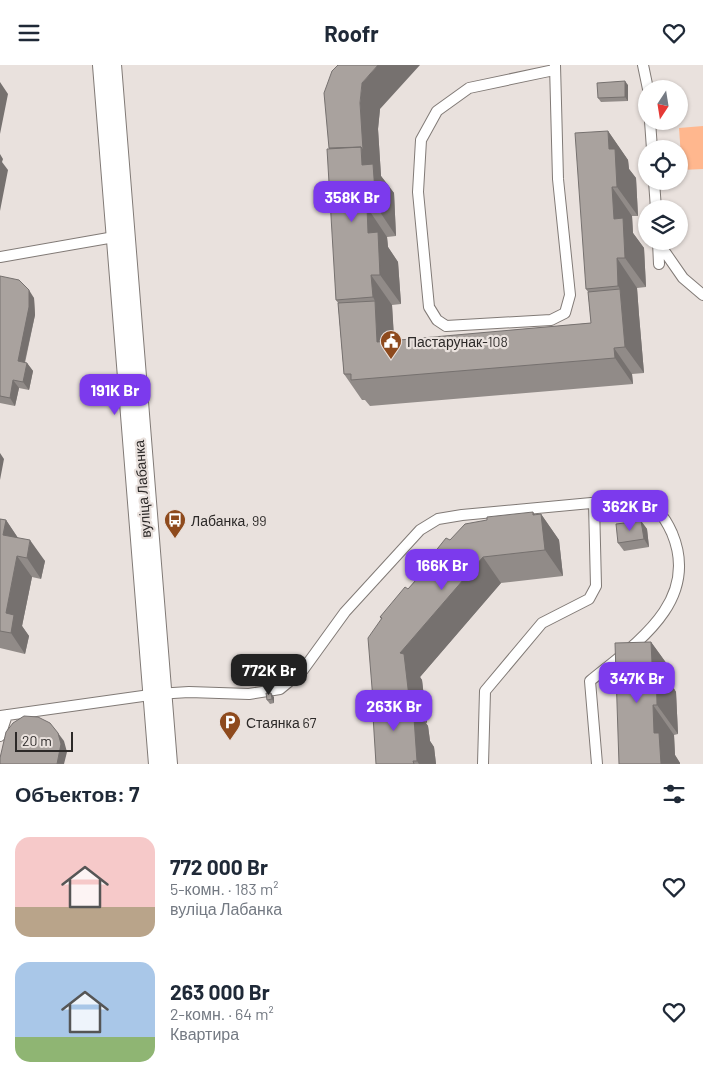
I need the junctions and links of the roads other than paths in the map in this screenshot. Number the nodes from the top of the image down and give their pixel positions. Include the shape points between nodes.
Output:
1 (107, 65) edge
2 (643, 65) edge
3 (554, 68) edge
4 (646, 80) edge
5 (122, 235) junction
6 (658, 250) edge
7 (664, 250) edge
8 (0, 257) edge
9 (659, 264) dead end
10 (703, 295) edge
11 (594, 503) junction
12 (157, 694) junction
13 (4, 715) edge
14 (0, 736) edge
15 (163, 764) edge
16 (483, 764) edge
17 (597, 764) edge

1 - 5 main road, вуліца Лабанка
2 - 4 lane
3 - 3 lane via 469,88 437,111 421,140 418,192 429,307 437,320 446,326 551,320 565,313 570,295 558,179
5 - 8 lane
5 - 12 main road, вуліца Лабанка
6 - 9 lane
7 - 10 lane via 684,278
11 - 12 lane via 438,519 420,530 396,555 345,612 303,670 280,689 249,694
11 - 16 lane via 596,586 589,599 542,623 485,691
11 - 17 lane via 634,499 658,509 676,542 678,565 672,601 653,629 590,681
12 - 13 lane
12 - 15 main road, вуліца Лабанка
13 - 14 lane

